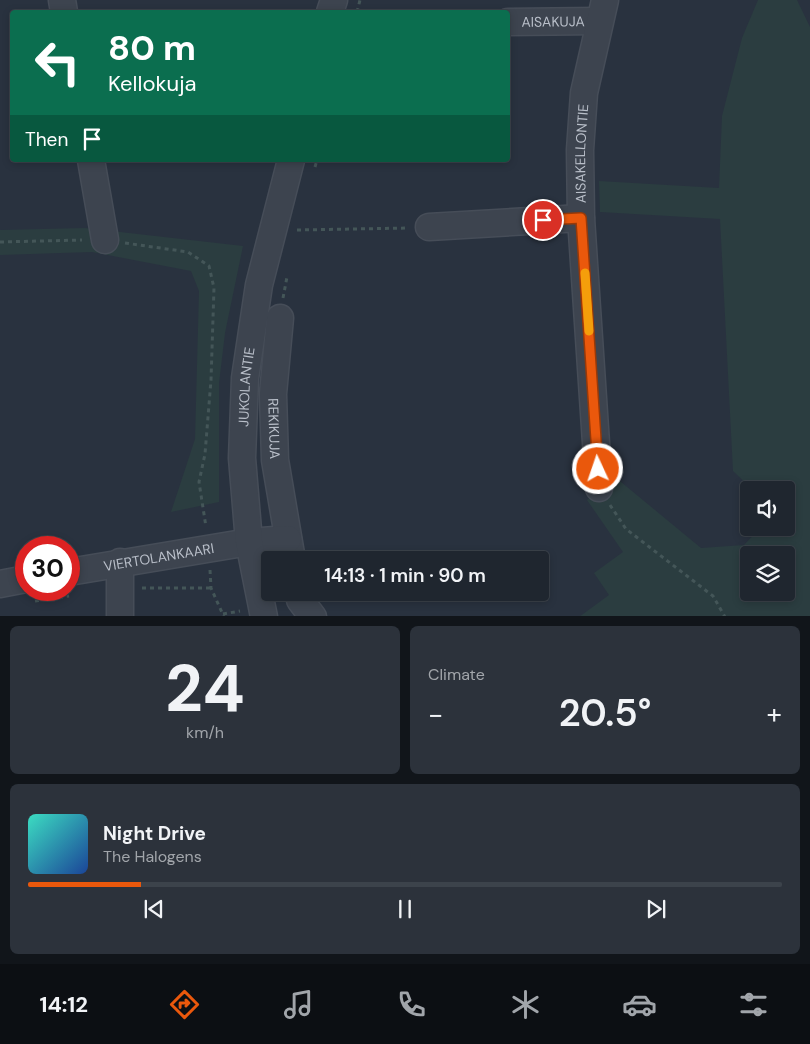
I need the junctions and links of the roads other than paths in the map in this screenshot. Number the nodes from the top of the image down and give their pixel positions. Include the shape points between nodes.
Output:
1 (602, 11) edge
2 (510, 22) edge
3 (90, 162) edge
4 (290, 162) edge
5 (581, 218) junction
6 (429, 227) road end
7 (105, 240) road end
8 (280, 318) dead end
9 (599, 488) road end
10 (249, 542) junction
11 (290, 550) edge
12 (120, 562) junction
13 (80, 570) edge
14 (15, 581) edge
15 (0, 584) edge
16 (301, 601) edge
17 (120, 616) edge
18 (264, 616) edge
19 (313, 616) edge

1 - 2 street, AISAKUJA
1 - 5 street, AISAKELLONTIE via 584,93 580,150
3 - 7 street
4 - 10 street, JUKOLANTIE via 259,285 245,378 242,458
5 - 6 street
5 - 9 street, AISAKELLONTIE
8 - 11 street, REKIKUJA via 273,394 274,460
10 - 11 street, REKIKUJA
10 - 12 street, VIERTOLANKAARI
10 - 18 street, JUKOLANTIE
12 - 13 street, VIERTOLANKAARI
12 - 17 street
14 - 15 street
16 - 19 street

